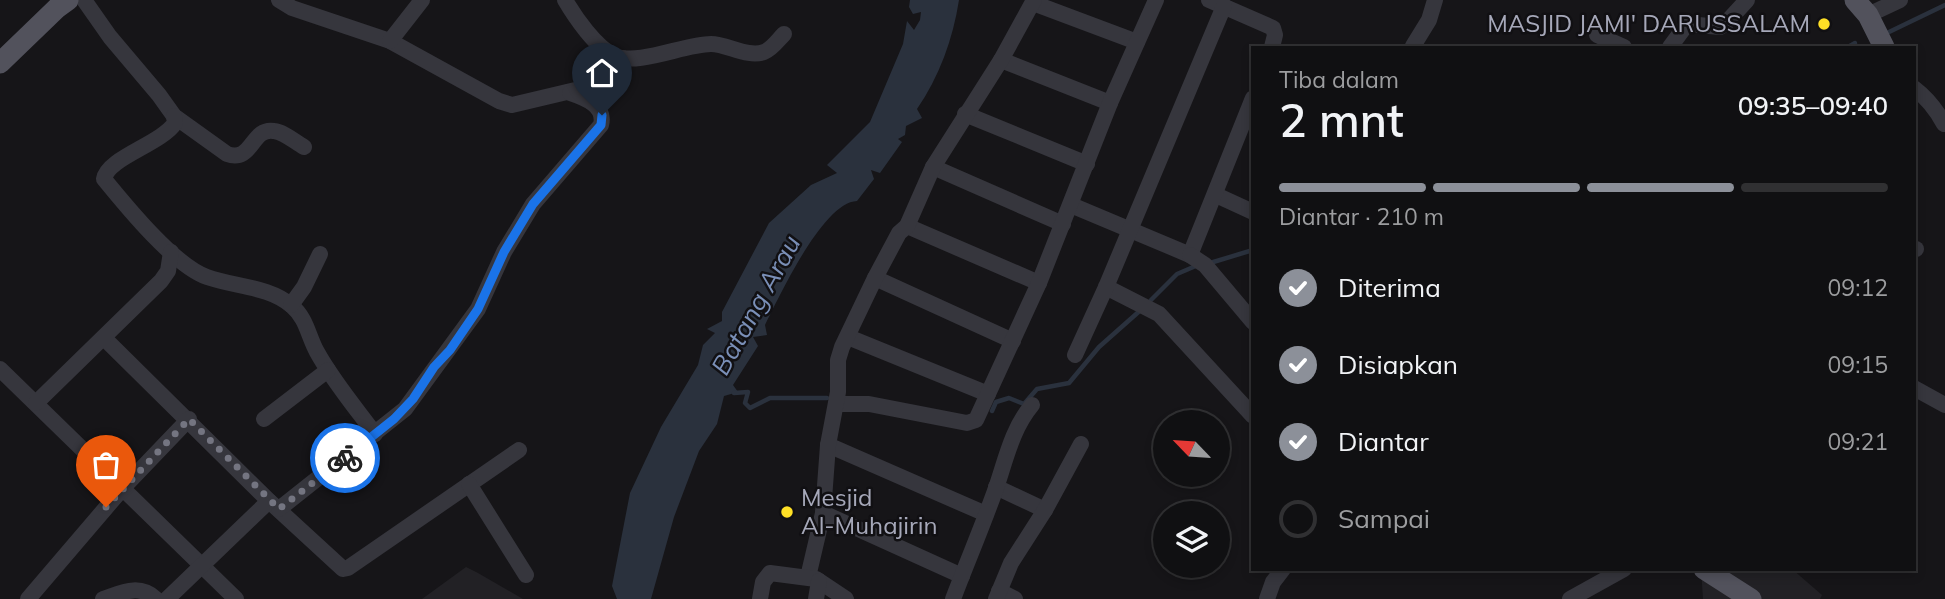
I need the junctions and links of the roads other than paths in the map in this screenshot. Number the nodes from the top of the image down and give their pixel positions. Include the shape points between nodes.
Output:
1 (84, 0) edge
2 (422, 0) edge
3 (565, 0) edge
4 (1156, 0) edge
5 (1435, 0) edge
6 (1747, 0) edge
7 (1900, 0) edge
8 (1034, 1) edge
9 (59, 3) edge
10 (290, 3) edge
11 (1217, 3) edge
12 (1862, 8) edge
13 (784, 34) dead end
14 (1597, 35) dead end
15 (390, 41) junction
16 (1137, 42) junction
17 (1272, 46) edge
18 (1413, 46) edge
19 (1622, 46) edge
20 (1671, 46) edge
21 (1883, 46) edge
22 (623, 58) junction
23 (1002, 60) junction
24 (0, 63) edge
25 (1916, 90) edge
26 (570, 93) junction
27 (1110, 103) junction
28 (1251, 103) edge
29 (965, 114) junction
30 (174, 116) junction
31 (1944, 124) edge
32 (304, 147) dead end
33 (1087, 164) junction
34 (933, 167) junction
35 (1216, 195) junction
36 (1071, 205) junction
37 (1251, 211) edge
38 (1063, 224) junction
39 (907, 226) junction
40 (1130, 230) junction
41 (171, 252) junction
42 (320, 254) dead end
43 (1190, 255) junction
44 (875, 278) junction
45 (1039, 283) junction
46 (1106, 287) junction
47 (291, 305) junction
48 (1251, 320) edge
49 (848, 337) junction
50 (104, 338) junction
51 (1013, 341) junction
52 (1075, 355) dead end
53 (0, 369) edge
54 (328, 370) junction
55 (1916, 389) edge
56 (988, 394) junction
57 (837, 399) junction
58 (36, 403) junction
59 (1032, 405) dead end
60 (1945, 405) edge
61 (1251, 414) edge
62 (189, 419) junction
63 (264, 419) dead end
64 (375, 435) junction
65 (1081, 444) dead end
66 (828, 445) junction
67 (519, 450) dead end
68 (469, 484) junction
69 (996, 487) junction
70 (122, 489) junction
71 (274, 505) junction
72 (1045, 510) junction
73 (823, 513) junction
74 (986, 514) junction
75 (201, 566) junction
76 (1281, 571) edge
77 (1620, 571) edge
78 (1707, 571) edge
79 (526, 575) dead end
80 (962, 576) junction
81 (814, 579) junction
82 (997, 595) edge
83 (29, 599) edge
84 (103, 599) edge
85 (156, 599) edge
86 (167, 599) edge
87 (236, 599) edge
88 (760, 599) edge
89 (816, 599) edge
90 (846, 599) edge
91 (953, 599) edge
92 (1015, 599) edge
93 (1266, 599) edge
94 (1570, 599) edge
95 (1751, 599) edge

1 - 30 street
2 - 15 street
3 - 22 street via 604,49
4 - 16 street
5 - 18 street
6 - 20 street via 1720,27 1687,24
7 - 12 street
8 - 16 street
8 - 23 street
9 - 24 main road
10 - 15 street
11 - 17 street via 1273,28
11 - 40 street
12 - 21 main road
13 - 22 street via 760,53 709,44
14 - 19 street
15 - 26 street via 512,105
16 - 27 street
22 - 26 street via 608,76
23 - 27 street
23 - 29 street
25 - 31 street
26 - 64 street via 598,107 601,125 515,230 478,309 460,336 405,409
27 - 33 street
28 - 35 street
29 - 33 street
29 - 34 street
30 - 32 street via 234,156 242,155 259,135 271,130
30 - 41 street via 175,123 165,135 113,165 103,176
33 - 36 street
34 - 38 street
34 - 39 street
35 - 37 street
35 - 43 street
36 - 38 street
36 - 40 street
38 - 45 street
39 - 44 street
39 - 45 street
40 - 43 street
40 - 46 street
41 - 47 street via 206,277 273,293
41 - 50 street via 165,277
42 - 47 street
43 - 48 street via 1205,265
44 - 49 street
44 - 51 street
45 - 51 street
46 - 52 street
46 - 61 street via 1159,314
47 - 54 street via 306,322
49 - 56 street
49 - 57 street via 838,360
50 - 58 street
50 - 62 street
51 - 56 street
53 - 58 street
54 - 63 street
54 - 64 street
55 - 60 street
56 - 57 street via 971,423
57 - 66 street
58 - 70 street
59 - 69 street via 1015,430
62 - 70 street
62 - 71 street
64 - 71 street
65 - 72 street
66 - 73 street
66 - 74 street
67 - 68 street
68 - 71 street via 344,569
68 - 79 street
69 - 72 street
69 - 74 street
70 - 75 street
70 - 83 street
71 - 75 street
72 - 82 street via 1016,553
73 - 80 street
73 - 81 street
74 - 80 street
75 - 86 street
75 - 87 street
76 - 93 street
77 - 94 street
78 - 95 main road
80 - 91 street
81 - 88 street via 768,573
81 - 89 street
81 - 90 street
82 - 92 street
84 - 85 street via 133,590

